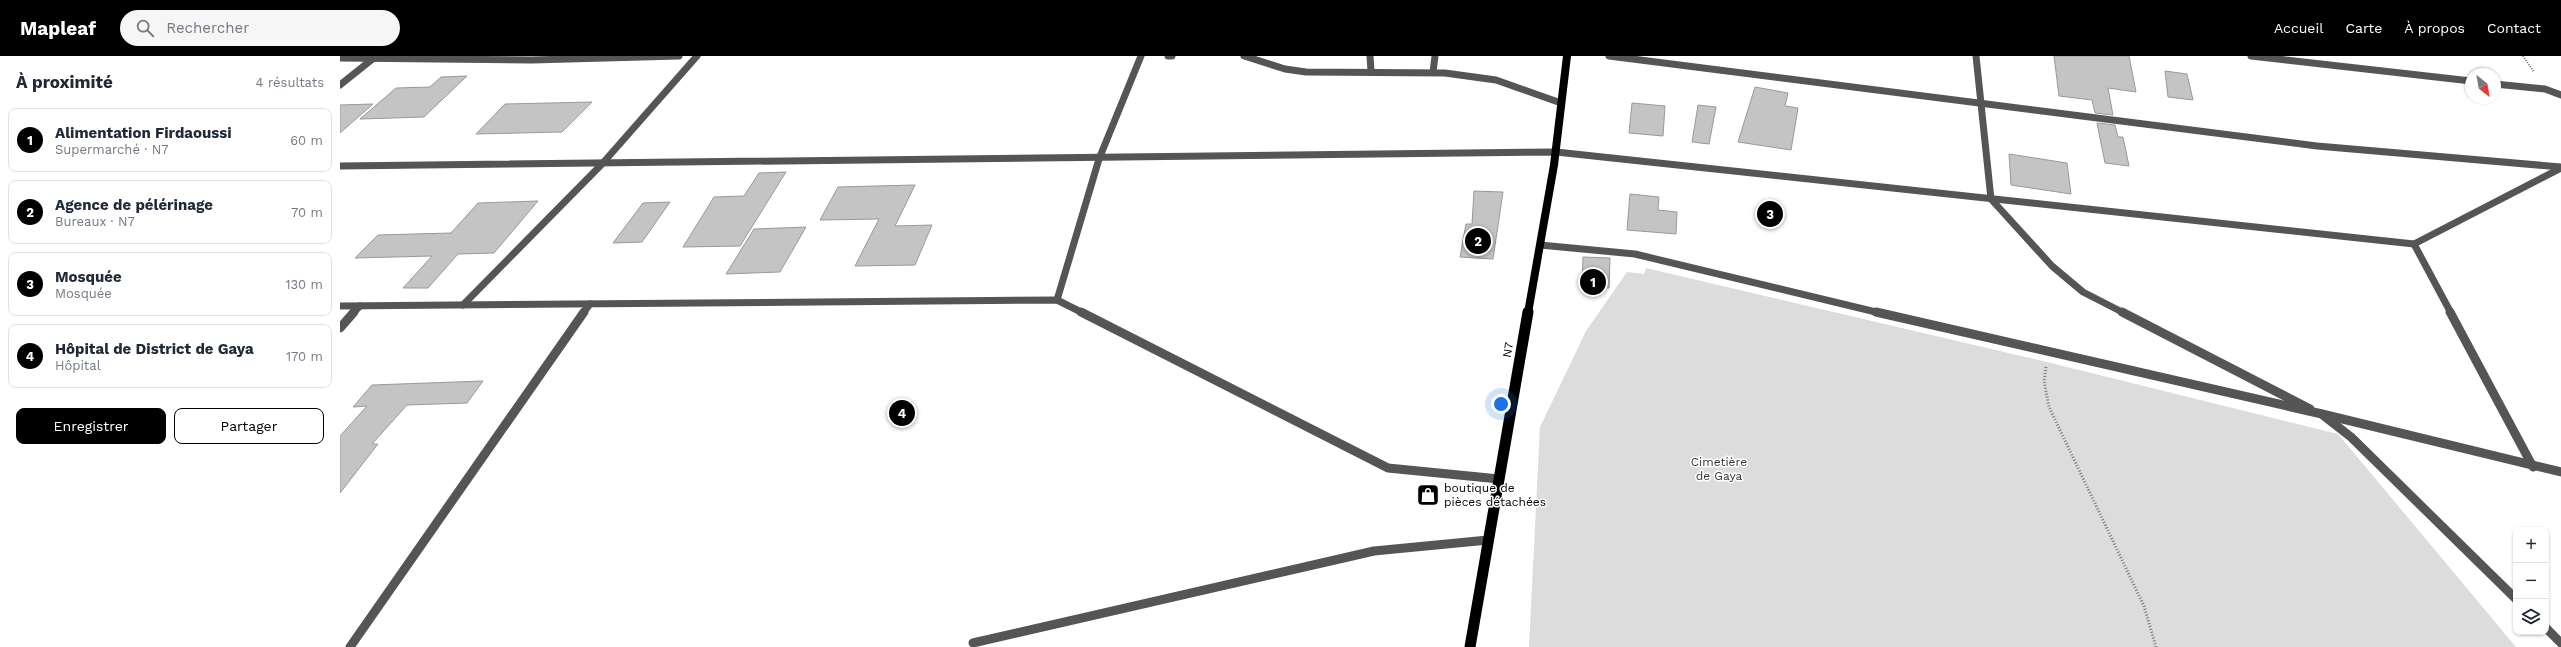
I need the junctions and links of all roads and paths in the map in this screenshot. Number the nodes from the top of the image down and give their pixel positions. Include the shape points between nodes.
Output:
1 (679, 56) edge
2 (697, 56) edge
3 (1141, 56) edge
4 (1168, 56) edge
5 (1172, 56) edge
6 (1244, 56) edge
7 (1370, 56) edge
8 (1435, 56) edge
9 (1567, 56) edge
10 (1609, 56) edge
11 (1976, 56) edge
12 (2251, 56) edge
13 (2320, 56) edge
14 (375, 57) edge
15 (340, 58) edge
16 (2324, 64) junction
17 (1371, 71) junction
18 (1433, 72) junction
19 (2465, 80) edge
20 (340, 85) edge
21 (2501, 85) edge
22 (2561, 94) edge
23 (1561, 103) junction
24 (1980, 105) junction
25 (1556, 152) junction
26 (1099, 159) junction
27 (602, 164) junction
28 (340, 166) edge
29 (2561, 168) edge
30 (1991, 198) junction
31 (2414, 244) junction
32 (1540, 245) junction
33 (1057, 300) junction
34 (590, 304) junction
35 (463, 305) junction
36 (340, 306) edge
37 (360, 306) junction
38 (340, 328) edge
39 (2048, 352) junction
40 (2322, 414) junction
41 (2533, 467) junction
42 (2561, 472) edge
43 (1499, 479) junction
44 (1488, 540) junction
45 (2513, 596) edge
46 (2549, 631) edge
47 (973, 643) dead end
48 (2561, 643) edge
49 (350, 647) edge
50 (1470, 647) edge
51 (2156, 647) edge

1 - 14 street via 532,60
2 - 27 street
3 - 26 street
4 - 5 street
6 - 17 street via 1285,69 1306,72
7 - 17 street
8 - 18 street
9 - 23 main road, N7
10 - 24 street
11 - 24 street
12 - 16 street
13 - 16 street
14 - 15 street
14 - 20 street
16 - 19 street
17 - 18 street
18 - 23 street via 1496,80
21 - 22 street via 2545,89
23 - 25 main road, N7
24 - 29 street via 2317,146
24 - 30 street
25 - 26 street
25 - 30 street
25 - 32 main road, N7
26 - 27 street
26 - 33 street
27 - 28 street
27 - 35 street
29 - 31 street
30 - 31 street
30 - 40 street via 2052,266 2083,292
31 - 41 street
32 - 39 street via 1635,254
32 - 43 main road, N7
33 - 34 street
33 - 43 street via 1388,468
34 - 35 street
34 - 49 street
35 - 37 street
36 - 37 street
37 - 38 street
39 - 40 street
39 - 51 path via 2044,381 2049,407 2144,606
40 - 41 street
40 - 45 street via 2351,437
41 - 42 street
43 - 44 main road, N7
44 - 47 street via 1374,551
44 - 50 main road, N7
46 - 48 street

